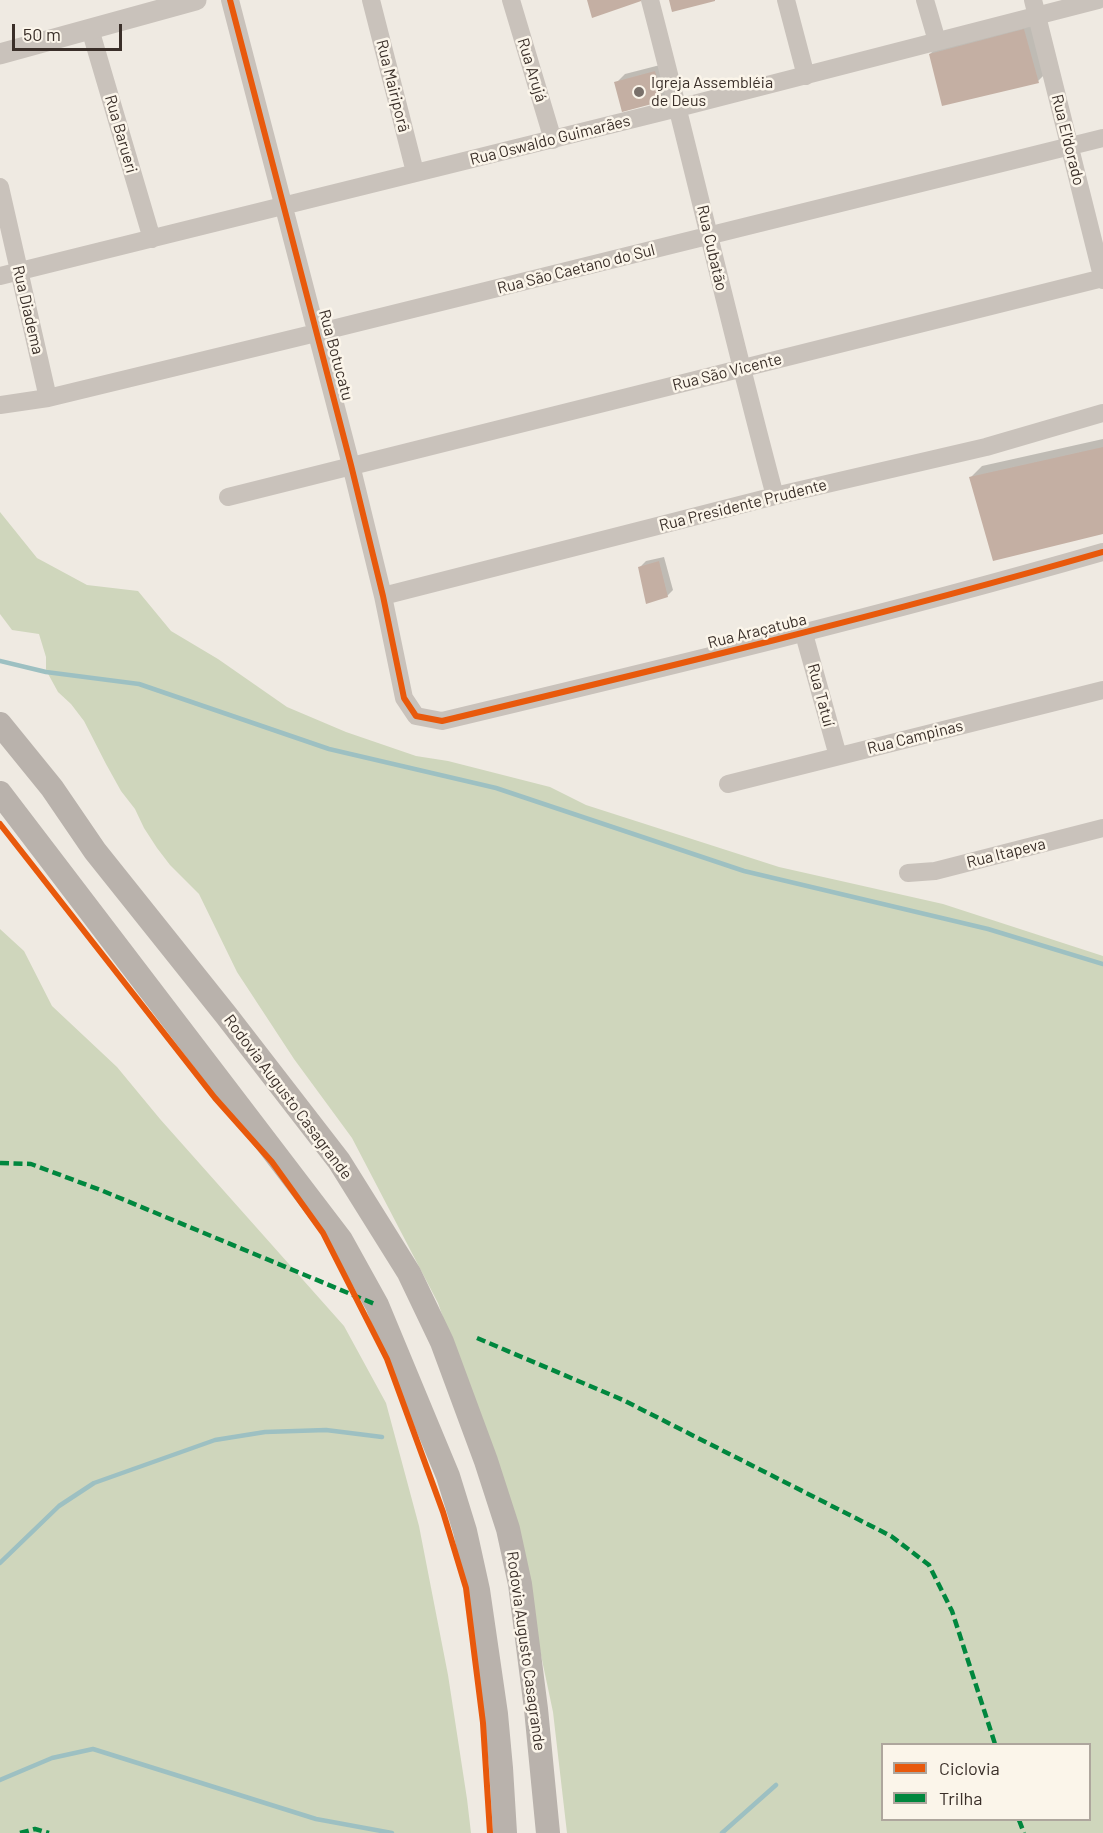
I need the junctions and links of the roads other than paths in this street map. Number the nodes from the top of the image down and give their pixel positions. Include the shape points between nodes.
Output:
1 (196, 0) edge
2 (230, 0) edge
3 (371, 0) edge
4 (511, 0) edge
5 (650, 0) edge
6 (786, 0) edge
7 (925, 0) edge
8 (1098, 0) edge
9 (1035, 8) edge
10 (90, 29) junction
11 (937, 41) junction
12 (0, 54) edge
13 (806, 76) junction
14 (678, 108) junction
15 (1103, 138) edge
16 (553, 140) junction
17 (1070, 146) junction
18 (415, 172) junction
19 (0, 187) edge
20 (283, 206) junction
21 (710, 236) junction
22 (152, 239) junction
23 (20, 272) junction
24 (0, 276) edge
25 (1103, 279) edge
26 (316, 333) junction
27 (741, 369) junction
28 (48, 398) junction
29 (0, 405) edge
30 (1103, 412) edge
31 (351, 465) junction
32 (775, 496) junction
33 (228, 497) dead end
34 (1103, 552) edge
35 (383, 596) junction
36 (804, 634) junction
37 (1103, 690) edge
38 (416, 716) joint
39 (0, 724) edge
40 (838, 756) junction
41 (728, 784) dead end
42 (0, 793) edge
43 (1103, 828) edge
44 (908, 873) dead end
45 (505, 1833) edge
46 (548, 1833) edge

1 - 10 street
2 - 20 street, Rua Botucatu
3 - 18 street, Rua Mairiporã
4 - 16 street, Rua Arujá
5 - 14 street, Rua Cubatão
6 - 13 street
7 - 11 street
8 - 9 street, Rua Oswaldo Guimarães
9 - 11 street, Rua Oswaldo Guimarães
9 - 17 street, Rua El'dorado
10 - 12 street
10 - 22 street, Rua Barueri
11 - 13 street, Rua Oswaldo Guimarães
13 - 14 street, Rua Oswaldo Guimarães
14 - 16 street, Rua Oswaldo Guimarães
14 - 21 street, Rua Cubatão
15 - 17 street, Rua São Caetano do Sul
16 - 18 street, Rua Oswaldo Guimarães
17 - 21 street, Rua São Caetano do Sul
17 - 25 street, Rua El'dorado
18 - 20 street, Rua Oswaldo Guimarães
19 - 23 street, Rua Diadema
20 - 22 street, Rua Oswaldo Guimarães
20 - 26 street, Rua Botucatu
21 - 26 street, Rua São Caetano do Sul
21 - 27 street, Rua Cubatão
22 - 23 street, Rua Oswaldo Guimarães
23 - 24 street, Rua Oswaldo Guimarães
23 - 28 street, Rua Diadema
25 - 27 street, Rua São Vicente
26 - 28 street, Rua São Caetano do Sul
26 - 31 street, Rua Botucatu
27 - 31 street, Rua São Vicente
27 - 32 street, Rua Cubatão
28 - 29 street, Rua São Caetano do Sul
30 - 32 street, Rua Presidente Prudente via 986,447
31 - 33 street, Rua São Vicente
31 - 35 street, Rua Botucatu
32 - 35 street, Rua Presidente Prudente
34 - 36 street, Rua Araçatuba
35 - 38 street, Rua Botucatu via 404,698
36 - 38 street, Rua Araçatuba via 442,721
36 - 40 street, Rua Tatuí
37 - 40 street, Rua Campinas
39 - 46 main road, Rodovia Augusto Casagrande via 52,788 95,852 339,1161 409,1273 442,1342 508,1529 520,1584
40 - 41 street, Rua Campinas
42 - 45 main road via 341,1240 377,1305 448,1476 465,1531 496,1714
43 - 44 street, Rua Itapeva via 934,871

